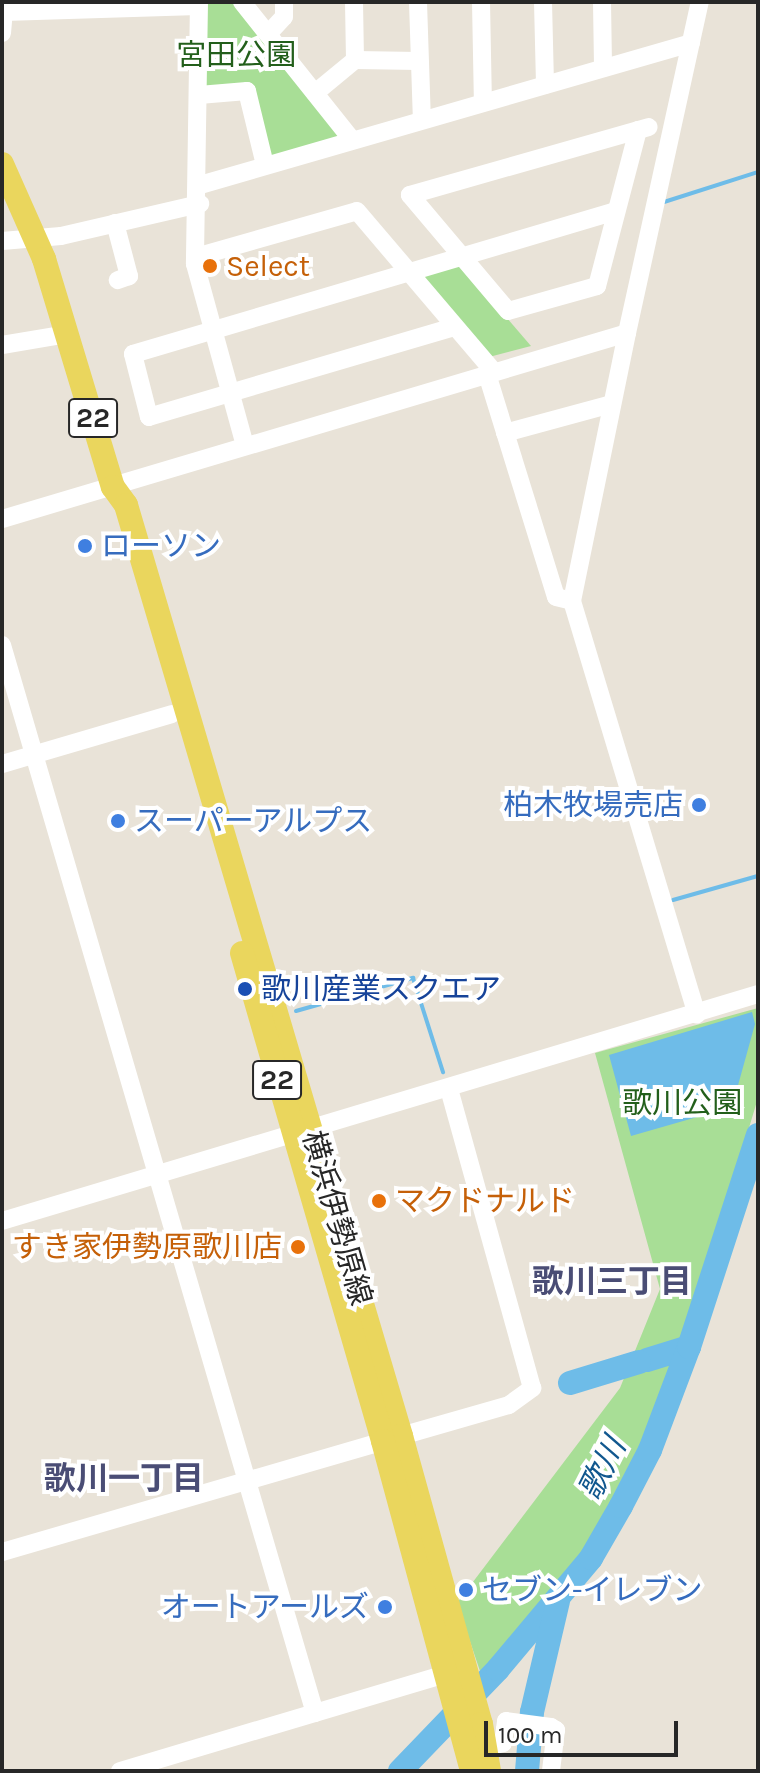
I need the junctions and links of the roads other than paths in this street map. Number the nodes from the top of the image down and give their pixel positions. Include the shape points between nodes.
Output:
1 (242, 2) edge
2 (284, 2) edge
3 (354, 2) edge
4 (418, 2) edge
5 (481, 2) edge
6 (543, 2) edge
7 (602, 2) edge
8 (700, 2) edge
9 (198, 4) edge
10 (97, 6) edge
11 (2, 33) edge
12 (268, 34) junction
13 (691, 43) junction
14 (355, 60) junction
15 (419, 61) junction
16 (603, 68) junction
17 (545, 85) junction
18 (315, 93) junction
19 (199, 95) junction
20 (483, 102) junction
21 (422, 120) junction
22 (352, 140) junction
23 (2, 164) edge
24 (265, 165) junction
25 (200, 185) junction
26 (200, 204) junction
27 (616, 211) junction
28 (115, 223) junction
29 (35, 237) junction
30 (2, 241) edge
31 (459, 255) junction
32 (196, 257) junction
33 (407, 272) junction
34 (129, 276) dead end
35 (454, 327) junction
36 (214, 328) junction
37 (627, 333) junction
38 (68, 334) junction
39 (2, 345) edge
40 (491, 373) junction
41 (233, 394) junction
42 (612, 404) junction
43 (505, 433) junction
44 (245, 445) junction
45 (113, 487) junction
46 (2, 519) edge
47 (572, 601) junction
48 (2, 645) edge
49 (172, 714) junction
50 (34, 755) junction
51 (2, 764) edge
52 (758, 994) edge
53 (697, 1014) junction
54 (449, 1088) junction
55 (302, 1132) junction
56 (154, 1176) junction
57 (2, 1221) edge
58 (392, 1438) junction
59 (246, 1482) junction
60 (2, 1552) edge
61 (458, 1677) junction
62 (315, 1713) junction
63 (481, 1746) edge
64 (120, 1771) edge
65 (472, 1771) edge
66 (551, 1771) edge

1 - 12 street
2 - 12 street via 284,17
3 - 14 street
4 - 15 street
5 - 20 street
6 - 17 street
7 - 16 street
8 - 13 street
9 - 10 street
9 - 19 street
10 - 11 street via 4,12
12 - 18 street
13 - 16 street
13 - 37 street
14 - 15 street
14 - 18 street
15 - 21 street
16 - 17 street
17 - 20 street
18 - 22 street
19 - 24 street via 247,91
19 - 25 street
20 - 21 street
21 - 22 street
22 - 24 street
23 - 29 main road, 横浜伊勢原線 / 22
24 - 25 street
25 - 26 street
26 - 28 street
26 - 32 street
27 - 31 street
27 - 31 street via 597,286 508,311
27 - 31 street via 643,128 410,195
28 - 29 street
28 - 34 street
29 - 30 street
29 - 38 main road, 横浜伊勢原線 / 22
31 - 33 street
32 - 33 street via 357,211
32 - 36 street
33 - 35 street
33 - 36 street
35 - 40 street
35 - 41 street
36 - 41 street
36 - 41 street via 133,354 149,417
37 - 40 street
37 - 42 street
38 - 39 street
38 - 45 main road, 横浜伊勢原線 / 22
40 - 43 street
40 - 44 street
41 - 44 street
42 - 43 street
42 - 47 street
43 - 47 street via 556,597
44 - 45 street
45 - 46 street
45 - 49 main road, 横浜伊勢原線 / 22 via 111,510
45 - 55 main road, 横浜伊勢原線 / 22 via 126,505
47 - 53 street
48 - 50 street
49 - 50 street
49 - 55 main road, 横浜伊勢原線 / 22
50 - 51 street
50 - 56 street
52 - 53 street
53 - 54 street
54 - 55 street
54 - 58 street via 532,1388 509,1405
55 - 56 street
55 - 58 main road, 横浜伊勢原線 / 22
56 - 57 street
56 - 59 street
58 - 59 street
58 - 61 main road, 横浜伊勢原線 / 22
59 - 60 street
59 - 62 street
61 - 62 street
61 - 63 main road, 横浜伊勢原線 / 22
62 - 64 street
63 - 65 main road, 横浜伊勢原線 / 22
63 - 66 street via 503,1743 506,1721 551,1727 556,1730

